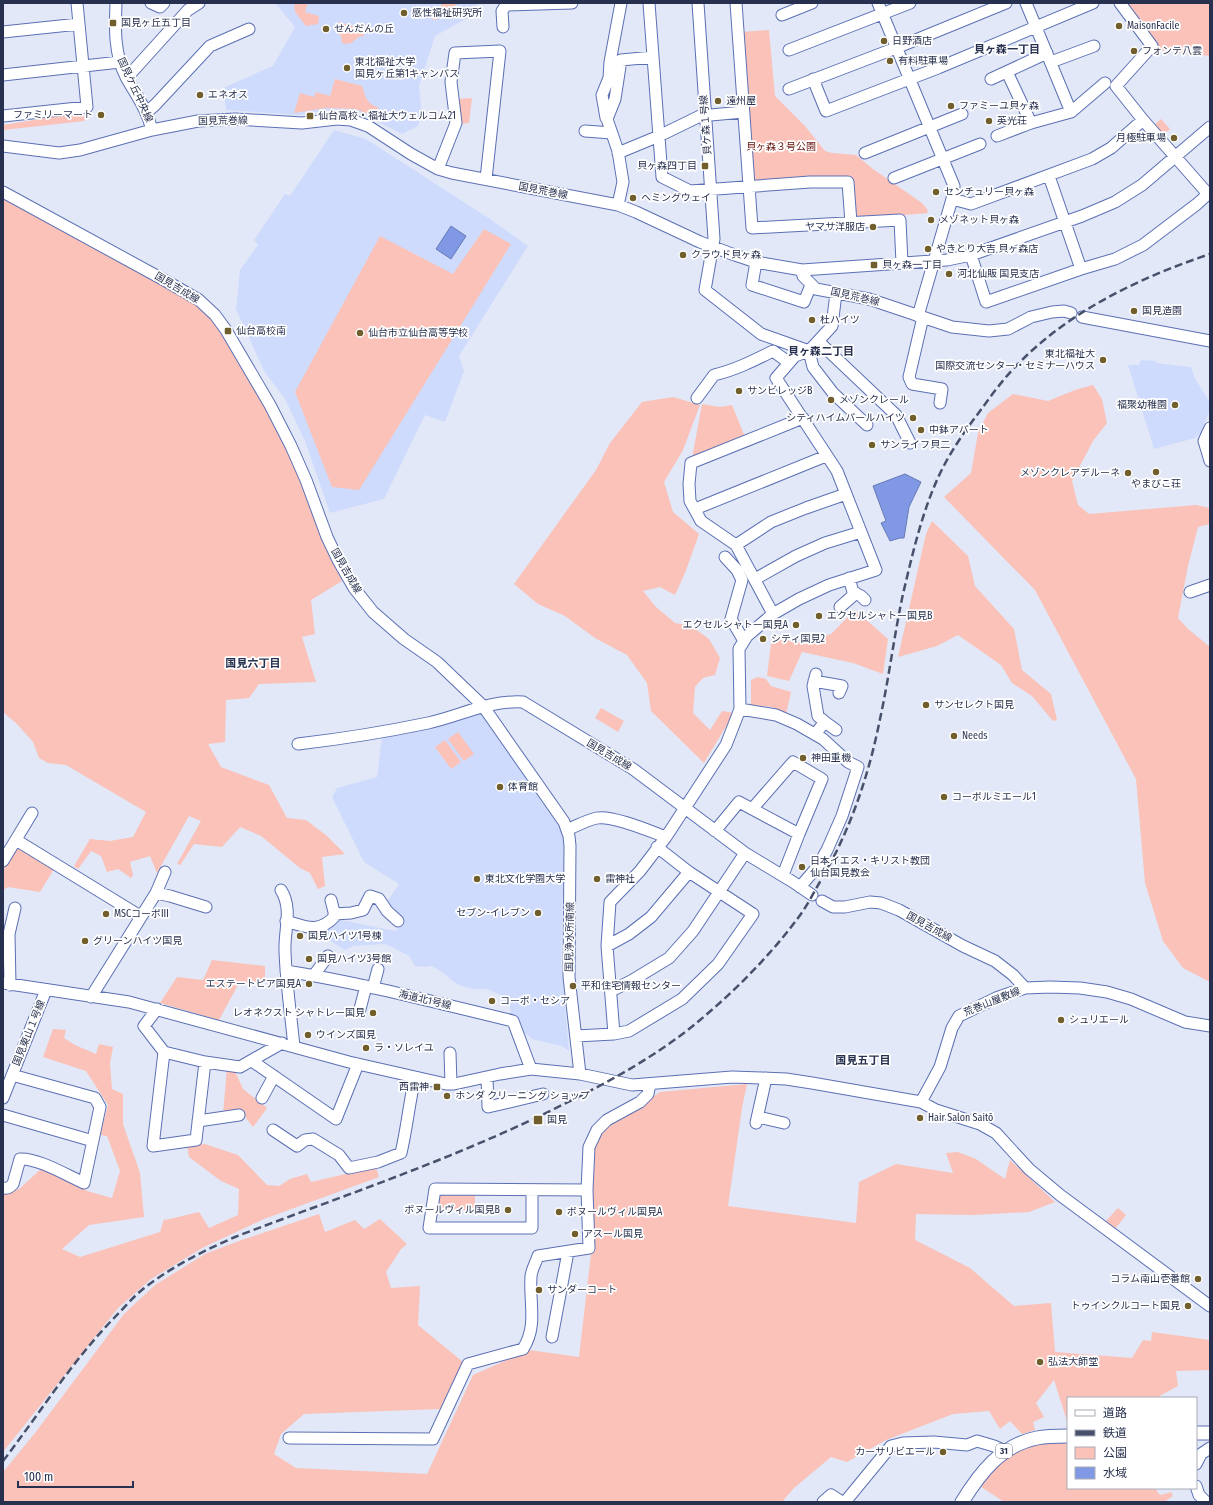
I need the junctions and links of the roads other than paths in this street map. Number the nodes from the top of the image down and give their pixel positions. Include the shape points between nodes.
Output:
1 (77, 3) edge
2 (116, 3) edge
3 (151, 3) edge
4 (164, 3) edge
5 (199, 3) edge
6 (572, 3) edge
7 (621, 3) edge
8 (649, 3) edge
9 (698, 3) edge
10 (736, 3) edge
11 (812, 3) edge
12 (878, 3) edge
13 (910, 3) edge
14 (1006, 3) edge
15 (1026, 3) edge
16 (1093, 3) edge
17 (1120, 3) edge
18 (518, 4) edge
19 (882, 14) junction
20 (782, 15) dead end
21 (79, 24) junction
22 (503, 27) dead end
23 (1037, 27) junction
24 (249, 29) dead end
25 (3, 32) edge
26 (1094, 46) dead end
27 (896, 48) junction
28 (789, 50) dead end
29 (653, 57) junction
30 (1049, 57) junction
31 (120, 62) junction
32 (83, 66) junction
33 (1007, 72) junction
34 (3, 75) edge
35 (126, 76) junction
36 (814, 79) junction
37 (909, 79) junction
38 (991, 79) dead end
39 (1104, 83) dead end
40 (789, 89) dead end
41 (147, 112) junction
42 (743, 112) junction
43 (1071, 112) junction
44 (962, 114) dead end
45 (705, 115) junction
46 (3, 116) edge
47 (607, 119) junction
48 (1143, 120) junction
49 (1031, 123) junction
50 (929, 127) junction
51 (1210, 127) edge
52 (152, 130) junction
53 (585, 131) dead end
54 (612, 134) junction
55 (659, 136) junction
56 (997, 136) dead end
57 (980, 144) dead end
58 (3, 146) edge
59 (618, 153) junction
60 (865, 153) dead end
61 (1175, 157) junction
62 (943, 159) junction
63 (438, 168) junction
64 (1049, 176) junction
65 (894, 178) dead end
66 (486, 179) junction
67 (748, 187) junction
68 (711, 190) junction
69 (3, 192) edge
70 (952, 199) junction
71 (618, 205) junction
72 (1065, 222) junction
73 (851, 223) junction
74 (713, 247) junction
75 (971, 255) junction
76 (756, 262) junction
77 (934, 262) junction
78 (902, 263) junction
79 (1081, 269) junction
80 (802, 270) junction
81 (811, 285) junction
82 (836, 293) junction
83 (1071, 313) dead end
84 (920, 316) junction
85 (1082, 317) dead end
86 (818, 341) junction
87 (1210, 341) edge
88 (809, 352) junction
89 (788, 362) junction
90 (697, 398) dead end
91 (940, 403) dead end
92 (803, 418) junction
93 (868, 424) dead end
94 (1210, 428) edge
95 (910, 443) dead end
96 (826, 456) junction
97 (1210, 461) edge
98 (846, 494) junction
99 (695, 509) junction
100 (861, 532) junction
101 (736, 545) junction
102 (724, 557) dead end
103 (849, 578) junction
104 (755, 579) junction
105 (1210, 585) edge
106 (1190, 592) dead end
107 (856, 593) junction
108 (865, 600) dead end
109 (840, 607) dead end
110 (773, 614) junction
111 (744, 641) junction
112 (842, 686) dead end
113 (483, 706) junction
114 (740, 709) junction
115 (826, 722) junction
116 (836, 730) dead end
117 (815, 734) junction
118 (298, 744) dead end
119 (684, 808) junction
120 (752, 809) junction
121 (32, 813) dead end
122 (567, 830) junction
123 (715, 831) junction
124 (800, 834) junction
125 (666, 837) junction
126 (16, 840) junction
127 (657, 847) junction
128 (745, 853) junction
129 (3, 861) edge
130 (165, 872) dead end
131 (689, 872) junction
132 (783, 875) junction
133 (800, 887) junction
134 (281, 890) dead end
135 (719, 892) junction
136 (156, 893) junction
137 (812, 895) dead end
138 (331, 900) dead end
139 (822, 901) dead end
140 (206, 907) dead end
141 (15, 908) dead end
142 (334, 914) junction
143 (140, 916) junction
144 (286, 921) junction
145 (398, 921) dead end
146 (607, 946) junction
147 (328, 956) dead end
148 (378, 969) dead end
149 (286, 971) junction
150 (314, 975) junction
151 (6, 984) edge
152 (370, 987) junction
153 (1025, 988) junction
154 (46, 990) junction
155 (612, 991) junction
156 (91, 997) junction
157 (157, 1009) junction
158 (360, 1009) dead end
159 (1210, 1026) edge
160 (614, 1034) junction
161 (576, 1036) junction
162 (282, 1044) junction
163 (294, 1047) junction
164 (164, 1052) junction
165 (450, 1053) dead end
166 (252, 1061) junction
167 (204, 1062) junction
168 (358, 1064) junction
169 (531, 1069) junction
170 (580, 1074) junction
171 (12, 1075) junction
172 (274, 1076) junction
173 (487, 1077) junction
174 (414, 1078) junction
175 (766, 1078) junction
176 (451, 1084) junction
177 (650, 1084) junction
178 (543, 1094) dead end
179 (3, 1098) edge
180 (262, 1098) dead end
181 (921, 1102) junction
182 (3, 1115) edge
183 (239, 1115) dead end
184 (198, 1121) junction
185 (784, 1123) dead end
186 (272, 1130) dead end
187 (93, 1140) junction
188 (3, 1188) edge
189 (532, 1190) junction
190 (587, 1190) junction
191 (568, 1252) junction
192 (1210, 1306) edge
193 (552, 1337) dead end
194 (1197, 1433) edge
195 (1210, 1433) edge
196 (1067, 1436) edge
197 (289, 1438) dead end
198 (1210, 1448) edge
199 (1005, 1451) junction
200 (1197, 1462) edge
201 (1197, 1489) edge
202 (823, 1502) edge
203 (843, 1502) edge
204 (962, 1502) edge
205 (1206, 1502) edge

1 - 21 street
2 - 31 street, 国見ケ丘中央線 via 115,32
3 - 4 street via 160,7
5 - 35 street via 188,10
6 - 18 street
7 - 47 street via 609,78 602,95
8 - 29 street
9 - 45 street, 貝ケ森１号線
10 - 42 street
11 - 20 street
12 - 19 street
13 - 19 street
14 - 27 street
15 - 23 street
16 - 23 street
17 - 48 street via 1152,46 1116,86
18 - 22 street via 506,5 502,11
19 - 27 street
19 - 28 street
21 - 25 street
21 - 32 street
23 - 30 street
23 - 37 street
24 - 41 street via 210,46
26 - 30 street
27 - 36 street
27 - 37 street
29 - 47 street via 621,60 614,99
29 - 55 street
30 - 33 street
30 - 43 street
31 - 32 street
31 - 35 street, 国見ケ丘中央線
32 - 34 street
32 - 46 street via 87,107
33 - 38 street
33 - 49 street
35 - 41 street, 国見ケ丘中央線
36 - 37 street via 826,111
36 - 40 street
37 - 50 street
39 - 43 street
41 - 52 street, 国見ケ丘中央線
42 - 45 street
42 - 67 street
43 - 49 street
44 - 50 street
45 - 55 street
45 - 68 street, 貝ケ森１号線
47 - 54 street
48 - 61 street
48 - 64 street via 1111,148 1092,159
49 - 56 street
50 - 60 street
50 - 62 street
51 - 61 street, 国見荒巻線
52 - 58 street, 国見荒巻線 via 80,150 59,153
52 - 63 street, 国見荒巻線 via 214,119 302,123 351,120 368,126
53 - 54 street
54 - 59 street
55 - 59 street
55 - 68 street via 662,177 690,192
57 - 62 street
59 - 71 street via 623,182
61 - 72 street, 国見荒巻線 via 1130,194 1098,210
61 - 79 street via 1208,194 1143,245 1115,259
62 - 65 street
62 - 70 street via 954,186
63 - 66 street, 国見荒巻線
63 - 66 street via 456,123 451,82 455,53 500,52
64 - 70 street via 971,204
64 - 72 street
66 - 71 street, 国見荒巻線
67 - 68 street
67 - 73 street via 752,228
67 - 73 street via 848,182
68 - 74 street, 貝ケ森１号線
69 - 113 street, 国見吉成線 via 199,300 215,315 270,405 291,446 327,537 354,588 373,612 404,639 437,662
70 - 77 street
71 - 74 street, 国見荒巻線
72 - 75 street, 国見荒巻線
72 - 79 street
73 - 78 street via 900,220
74 - 76 street, 国見荒巻線
74 - 88 street, 貝ケ森１号線 via 705,290 761,334
75 - 77 street, 国見荒巻線
75 - 79 street via 986,302
76 - 80 street, 国見荒巻線
76 - 81 street via 752,285 804,302
77 - 78 street, 国見荒巻線
77 - 84 street
78 - 80 street, 国見荒巻線
80 - 81 street via 803,276
81 - 82 street, 国見荒巻線 via 816,289
82 - 84 street, 国見荒巻線 via 869,299
82 - 86 street via 832,326
83 - 84 street, 国見荒巻線 via 1052,312 1031,317 1008,329 989,331 952,327
84 - 91 street via 909,377 912,384 942,389
85 - 87 street
86 - 88 street
86 - 95 street via 896,416
88 - 89 street via 795,356
88 - 93 street via 813,367 833,393
89 - 90 street via 773,350 744,366 714,375
89 - 92 street via 776,378
92 - 96 street
92 - 99 street via 691,463 688,484 690,501
94 - 97 street via 1204,441
96 - 98 street via 837,471
96 - 99 street
98 - 100 street
98 - 101 street via 771,522
99 - 101 street via 701,521
100 - 103 street via 876,570
100 - 104 street via 825,543
101 - 104 street
102 - 111 street via 737,570 742,580 731,619
103 - 107 street via 853,592
103 - 110 street via 817,590
104 - 110 street
105 - 106 street
107 - 108 street
107 - 109 street
110 - 111 street
111 - 114 street via 739,649
112 - 115 street via 815,678 813,686 818,716
113 - 118 street via 428,722
113 - 119 street, 国見吉成線 via 508,701 523,702 633,769
113 - 122 street, 国見浄水所南線 via 560,815
114 - 117 street via 776,715
114 - 119 street via 726,745
115 - 116 street
115 - 117 street
117 - 133 street via 858,768 842,816 827,850 818,866
119 - 123 street, 国見吉成線
119 - 125 street
120 - 123 street via 739,802
120 - 124 street
120 - 124 street via 793,762 822,779
121 - 126 street
122 - 125 street via 596,818 603,818
122 - 161 street, 国見浄水所南線 via 570,846 569,977
123 - 128 street, 国見吉成線
124 - 132 street
125 - 127 street
126 - 129 street
126 - 143 street
127 - 131 street
127 - 146 street via 640,871 610,902
128 - 132 street, 国見吉成線
128 - 135 street
130 - 136 street
131 - 135 street
131 - 146 street via 651,917 629,934
132 - 133 street, 国見吉成線
133 - 137 street, 国見吉成線
134 - 144 street via 288,907
135 - 155 street via 693,931 669,958
135 - 160 street via 753,914 718,964 682,999 629,1031
136 - 140 street
136 - 143 street
138 - 142 street
139 - 153 street, 国見吉成線 via 833,907 882,903 899,910 995,961
141 - 151 street via 9,934
142 - 144 street via 330,921 313,929
142 - 145 street via 364,910 370,896 379,899
143 - 156 street
144 - 149 street
146 - 155 street
147 - 150 street
148 - 152 street
149 - 150 street, 海道北1号線
149 - 163 street
150 - 152 street, 海道北1号線
151 - 154 street
152 - 158 street
152 - 169 street, 海道北1号線 via 513,1021
153 - 159 street, 荒巻山屋敷線 via 1073,988 1107,992 1131,999 1185,1022
153 - 181 street, 荒巻山屋敷線 via 996,998 959,1016 952,1028 940,1067
154 - 156 street
154 - 171 street, 国見東山１号線
155 - 160 street
156 - 157 street
157 - 162 street
157 - 164 street via 144,1026
160 - 161 street
161 - 170 street, 国見浄水所南線
162 - 163 street
162 - 166 street
163 - 168 street
164 - 167 street
164 - 184 street via 153,1146 196,1140
165 - 176 street
166 - 167 street via 240,1067
166 - 172 street
167 - 184 street
168 - 172 street via 336,1119
168 - 174 street
169 - 170 street
169 - 173 street
170 - 177 street via 632,1085
171 - 179 street, 国見東山１号線
171 - 187 street via 95,1098 100,1107
172 - 180 street
173 - 176 street
173 - 178 street via 488,1107
174 - 176 street
174 - 186 street via 401,1152 378,1162 349,1168 339,1155 313,1139 305,1140 297,1146
175 - 177 street via 732,1077
175 - 181 street via 812,1083
175 - 185 street via 757,1120
177 - 190 street via 648,1094 640,1102 607,1120 597,1130 589,1146
181 - 192 street via 936,1110 980,1124 996,1133 1030,1169 1060,1195
182 - 187 street
183 - 184 street
187 - 188 street via 84,1183 36,1162 20,1159 12,1184
189 - 189 street via 435,1189 429,1228 532,1228
189 - 190 street
190 - 191 street via 589,1248
191 - 193 street
191 - 197 street via 538,1256 531,1275 533,1320 529,1339 523,1349 468,1364 433,1439
194 - 195 main road
196 - 199 main road, 31 via 1038,1438 1022,1442
198 - 200 street via 1201,1454
199 - 203 street via 977,1441 967,1445 934,1442 891,1446
199 - 204 main road, 31 via 990,1463
201 - 205 street
202 - 203 street via 831,1495

